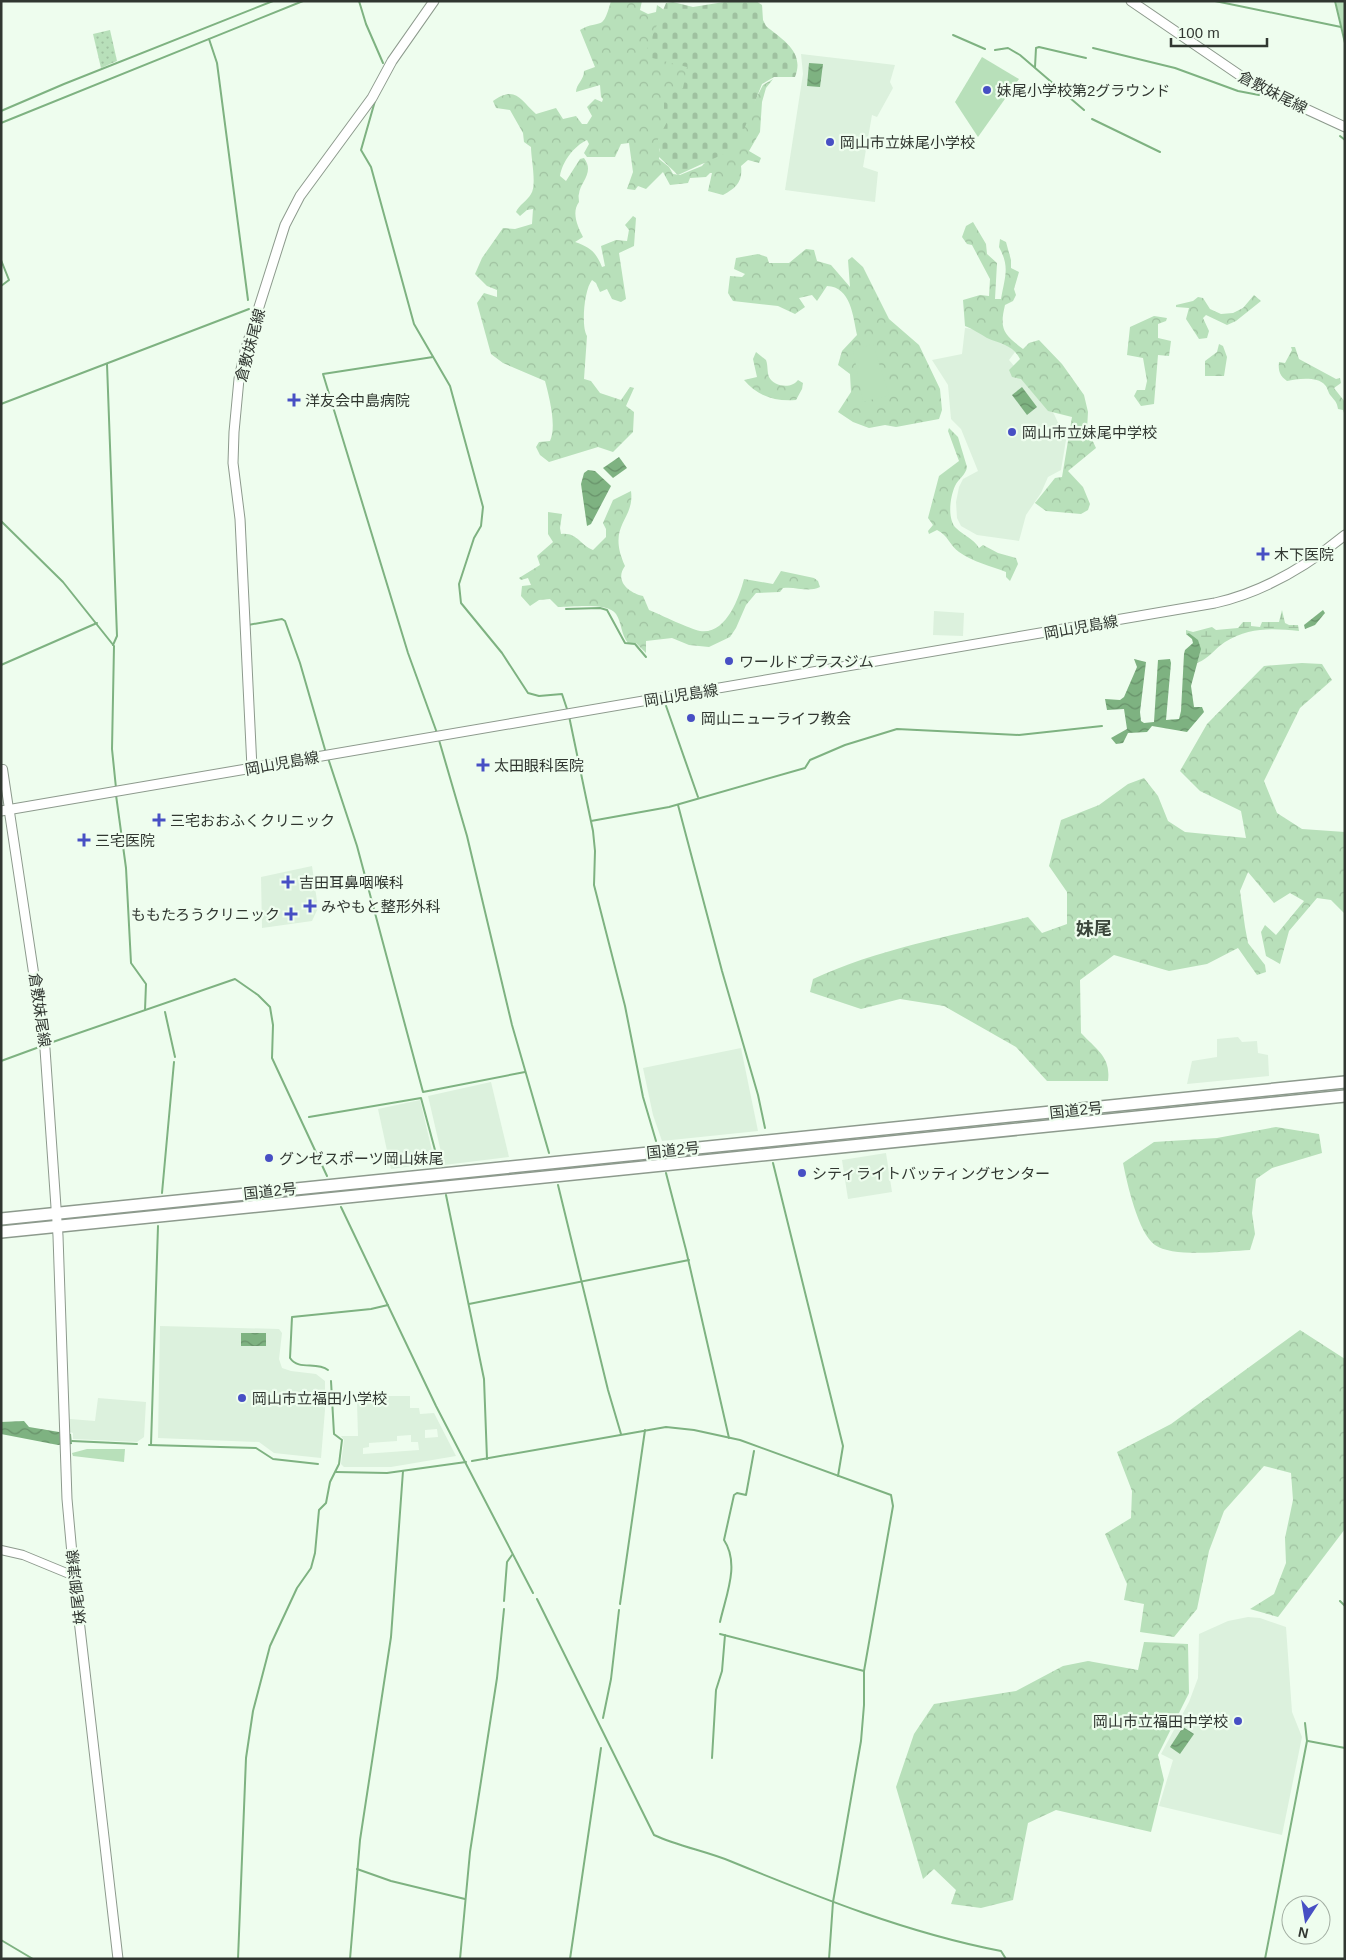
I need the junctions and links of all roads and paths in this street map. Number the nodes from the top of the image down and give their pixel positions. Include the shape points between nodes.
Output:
1 (434, 1) edge
2 (1131, 1) edge
3 (1345, 127) edge
4 (1345, 535) edge
5 (252, 768) junction
6 (3, 769) dead end
7 (5, 810) edge
8 (1345, 1082) edge
9 (1345, 1096) edge
10 (56, 1213) junction
11 (1, 1219) edge
12 (57, 1226) junction
13 (1, 1232) edge
14 (1, 1550) edge
15 (74, 1576) junction
16 (118, 1959) edge

1 - 5 main road, 倉敷妹尾線 via 392,61 372,98 291,211 245,351 238,388 233,463 240,519
2 - 3 main road, 倉敷妹尾線 via 1254,85
4 - 5 main road, 岡山児島線 via 1267,586 1225,601
5 - 7 main road, 岡山児島線
6 - 7 street
7 - 10 main road, 倉敷妹尾線 via 45,1045
8 - 10 highway, 国道2号
9 - 12 highway, 国道2号
10 - 11 highway, 国道2号
10 - 12 main road, 妹尾御津線
12 - 13 highway, 国道2号
12 - 15 main road, 妹尾御津線 via 64,1432
14 - 15 street via 23,1555
15 - 16 main road, 妹尾御津線

